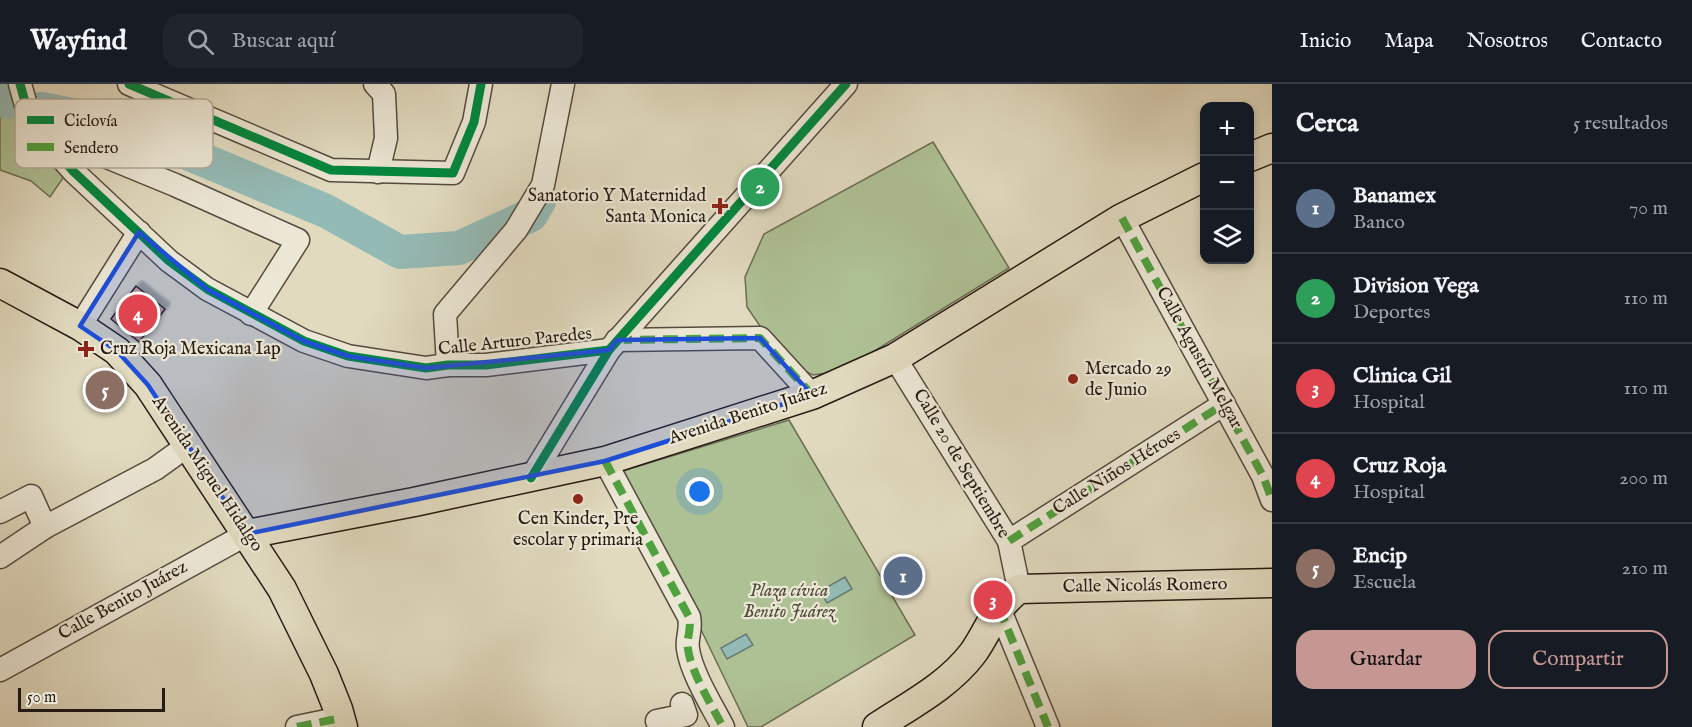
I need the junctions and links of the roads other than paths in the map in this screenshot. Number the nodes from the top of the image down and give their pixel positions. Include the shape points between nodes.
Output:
1 (20, 84) edge
2 (129, 84) edge
3 (375, 84) edge
4 (481, 84) edge
5 (562, 84) edge
6 (846, 84) edge
7 (24, 99) edge
8 (164, 99) edge
9 (213, 120) edge
10 (1272, 148) edge
11 (1252, 156) edge
12 (70, 168) edge
13 (134, 168) edge
14 (378, 172) junction
15 (1200, 179) edge
16 (1122, 218) junction
17 (139, 232) junction
18 (0, 283) edge
19 (251, 314) junction
20 (80, 326) junction
21 (613, 345) junction
22 (895, 358) junction
23 (448, 365) junction
24 (812, 395) junction
25 (1224, 404) junction
26 (187, 446) junction
27 (605, 460) junction
28 (531, 478) junction
29 (1272, 500) edge
30 (0, 512) edge
31 (45, 527) junction
32 (247, 534) junction
33 (1009, 541) junction
34 (3, 547) edge
35 (1272, 583) edge
36 (1009, 599) junction
37 (0, 670) edge
38 (682, 704) dead end
39 (342, 723) edge
40 (297, 727) edge
41 (661, 727) edge
42 (723, 727) edge
43 (877, 727) edge
44 (1048, 727) edge

1 - 7 street, Calle Arturo Paredes
2 - 8 street
3 - 14 street via 384,94 386,138
4 - 14 street via 474,123 453,173
5 - 23 street via 543,184 516,230 445,314
6 - 21 street
9 - 14 street via 331,170
10 - 11 main road
12 - 17 street, Calle Arturo Paredes
13 - 19 street via 298,240
15 - 16 main road, Avenida Benito Juárez
16 - 22 main road, Avenida Benito Juárez
16 - 25 street, Calle Agustín Melgar
17 - 19 street, Calle Arturo Paredes via 207,289
17 - 20 street
18 - 20 main road, Avenida Miguel Hidalgo
19 - 23 street, Calle Arturo Paredes via 304,341 348,356 426,368
20 - 26 main road, Avenida Miguel Hidalgo via 117,351 148,385
21 - 23 street, Calle Arturo Paredes via 486,365
21 - 24 street, Calle Arturo Paredes via 760,338
21 - 28 street
22 - 24 main road, Avenida Benito Juárez
22 - 33 street, Calle 20 de Septiembre
24 - 27 main road, Avenida Benito Juárez
25 - 29 street, Calle Agustín Melgar
25 - 33 street, Calle Niños Héroes
26 - 31 street via 155,469
26 - 32 main road, Avenida Miguel Hidalgo
27 - 28 main road, Avenida Benito Juárez
27 - 42 street via 689,617 692,627 687,647
28 - 32 main road, Avenida Benito Juárez
30 - 31 street via 31,496
31 - 34 street
32 - 37 street, Calle Benito Juárez
32 - 39 main road, Avenida Miguel Hidalgo via 282,588 324,674
33 - 36 street, Calle 20 de Septiembre
35 - 36 main road, Calle Nicolás Romero
36 - 43 main road via 961,666 932,692
36 - 44 street, Calle 20 de Septiembre
38 - 41 street via 686,716 657,721
39 - 40 street

